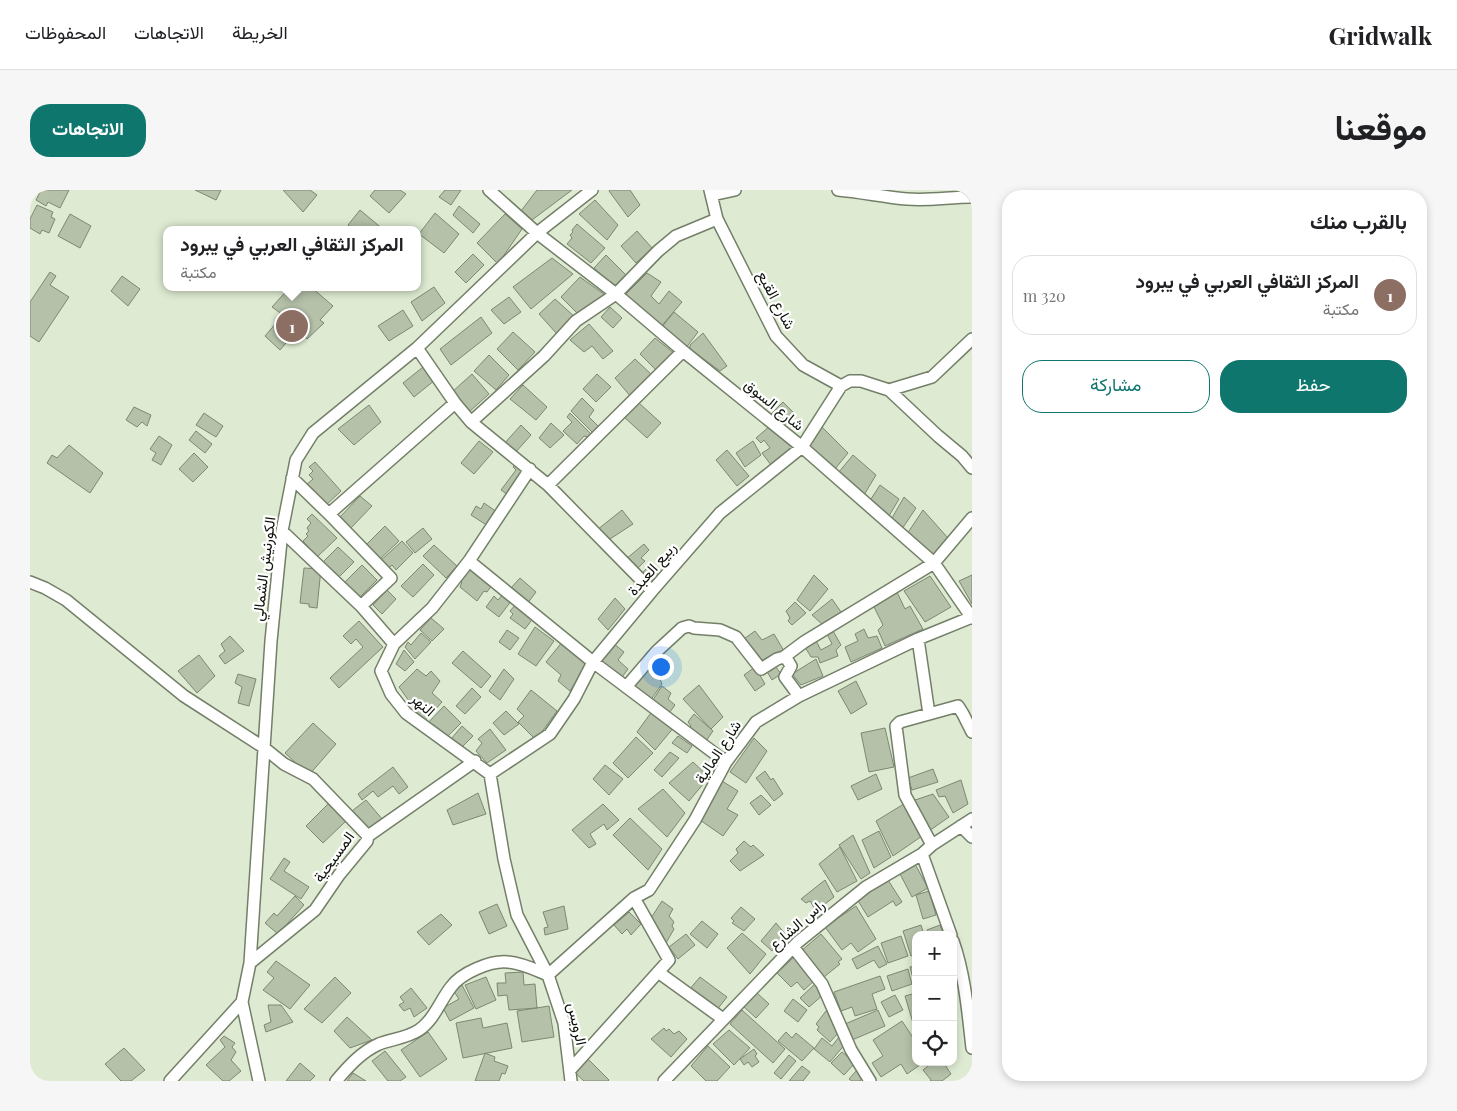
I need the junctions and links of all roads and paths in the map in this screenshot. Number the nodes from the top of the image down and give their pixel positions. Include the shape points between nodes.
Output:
1 (489, 190) edge
2 (592, 190) edge
3 (735, 190) edge
4 (838, 190) edge
5 (711, 193) edge
6 (972, 197) edge
7 (717, 219) junction
8 (537, 233) junction
9 (616, 294) junction
10 (972, 339) edge
11 (417, 348) junction
12 (684, 351) junction
13 (841, 386) junction
14 (889, 390) junction
15 (455, 403) junction
16 (472, 422) junction
17 (802, 447) junction
18 (972, 468) edge
19 (530, 469) junction
20 (292, 478) junction
21 (548, 485) junction
22 (329, 514) junction
23 (972, 518) edge
24 (282, 531) junction
25 (469, 561) junction
26 (934, 563) junction
27 (30, 582) edge
28 (652, 591) junction
29 (361, 606) junction
30 (972, 618) edge
31 (918, 639) junction
32 (394, 644) junction
33 (785, 656) junction
34 (592, 662) junction
35 (626, 687) junction
36 (799, 696) junction
37 (929, 714) junction
38 (972, 732) edge
39 (263, 747) junction
40 (475, 761) junction
41 (726, 762) junction
42 (490, 774) junction
43 (972, 819) edge
44 (961, 826) junction
45 (368, 836) junction
46 (972, 837) edge
47 (932, 845) junction
48 (922, 854) junction
49 (634, 898) junction
50 (950, 931) edge
51 (793, 947) junction
52 (957, 953) edge
53 (250, 963) junction
54 (658, 972) junction
55 (548, 975) junction
56 (242, 1002) junction
57 (723, 1019) junction
58 (972, 1048) edge
59 (570, 1075) edge
60 (170, 1081) edge
61 (259, 1081) edge
62 (336, 1081) edge
63 (664, 1081) edge
64 (870, 1081) edge

1 - 8 street, شارع السوق
2 - 8 street, الكورنيش الشمالي
3 - 5 street
4 - 6 street via 906,200
5 - 7 street, شارع القبع
7 - 9 street via 676,236
7 - 13 street, شارع القبع via 776,336 803,365
8 - 9 street, شارع السوق
8 - 11 street, الكورنيش الشمالي
9 - 12 street, شارع السوق
9 - 16 street via 576,321 544,356
10 - 14 street via 932,376
11 - 15 street
11 - 20 street, الكورنيش الشمالي via 314,433 296,460
12 - 17 street, شارع السوق
12 - 21 street
13 - 14 street via 861,380
13 - 17 street, ربيع العبدة
14 - 18 street
15 - 16 street
15 - 22 street
16 - 19 street
17 - 26 street, شارع السوق
17 - 28 street, ربيع العبدة via 720,513
19 - 21 street
19 - 25 street, النهر
20 - 22 street
20 - 24 street, الكورنيش الشمالي
21 - 28 street
22 - 29 street via 391,578
23 - 26 street
24 - 29 street
24 - 39 street, الكورنيش الشمالي
25 - 32 street, النهر via 432,608
25 - 34 street
26 - 30 street, شارع السوق
26 - 33 street
27 - 39 street via 66,600 184,696
28 - 34 street, ربيع العبدة
29 - 32 street
30 - 31 street, شارع المالية
31 - 36 street, شارع المالية
31 - 37 street
32 - 40 street, النهر via 381,671 391,694 406,713
33 - 35 street via 761,669 736,638 720,630 689,626 682,628 656,652
33 - 36 street via 791,666 785,677
34 - 35 street
34 - 42 street, ربيع العبدة via 574,699 550,734
35 - 41 street
36 - 41 street, شارع المالية via 756,722
37 - 38 street via 958,706
37 - 47 street via 900,722 896,733 905,795
39 - 45 street via 284,764 313,780
39 - 53 street, الكورنيش الشمالي
40 - 42 street, النهر
40 - 45 street, المسيحية
41 - 49 street, شارع المالية via 695,820 649,890
42 - 55 street via 516,915
43 - 44 street, راس الشارع
44 - 46 street
44 - 47 street, راس الشارع
45 - 53 street, المسيحية via 315,910
47 - 48 street, راس الشارع
48 - 50 street
48 - 51 street, راس الشارع via 866,887
49 - 54 street via 668,960
49 - 55 street, شارع المالية
51 - 57 street, راس الشارع
51 - 64 street via 822,984 851,1050
52 - 58 street
53 - 56 street, الكورنيش الشمالي
54 - 57 street
54 - 59 street
55 - 59 street, الرويس via 564,1023
55 - 62 street via 507,962 496,962 466,973 451,986 429,1021 419,1030 363,1053
56 - 60 street
56 - 61 street, الكورنيش الشمالي
57 - 63 street, راس الشارع

